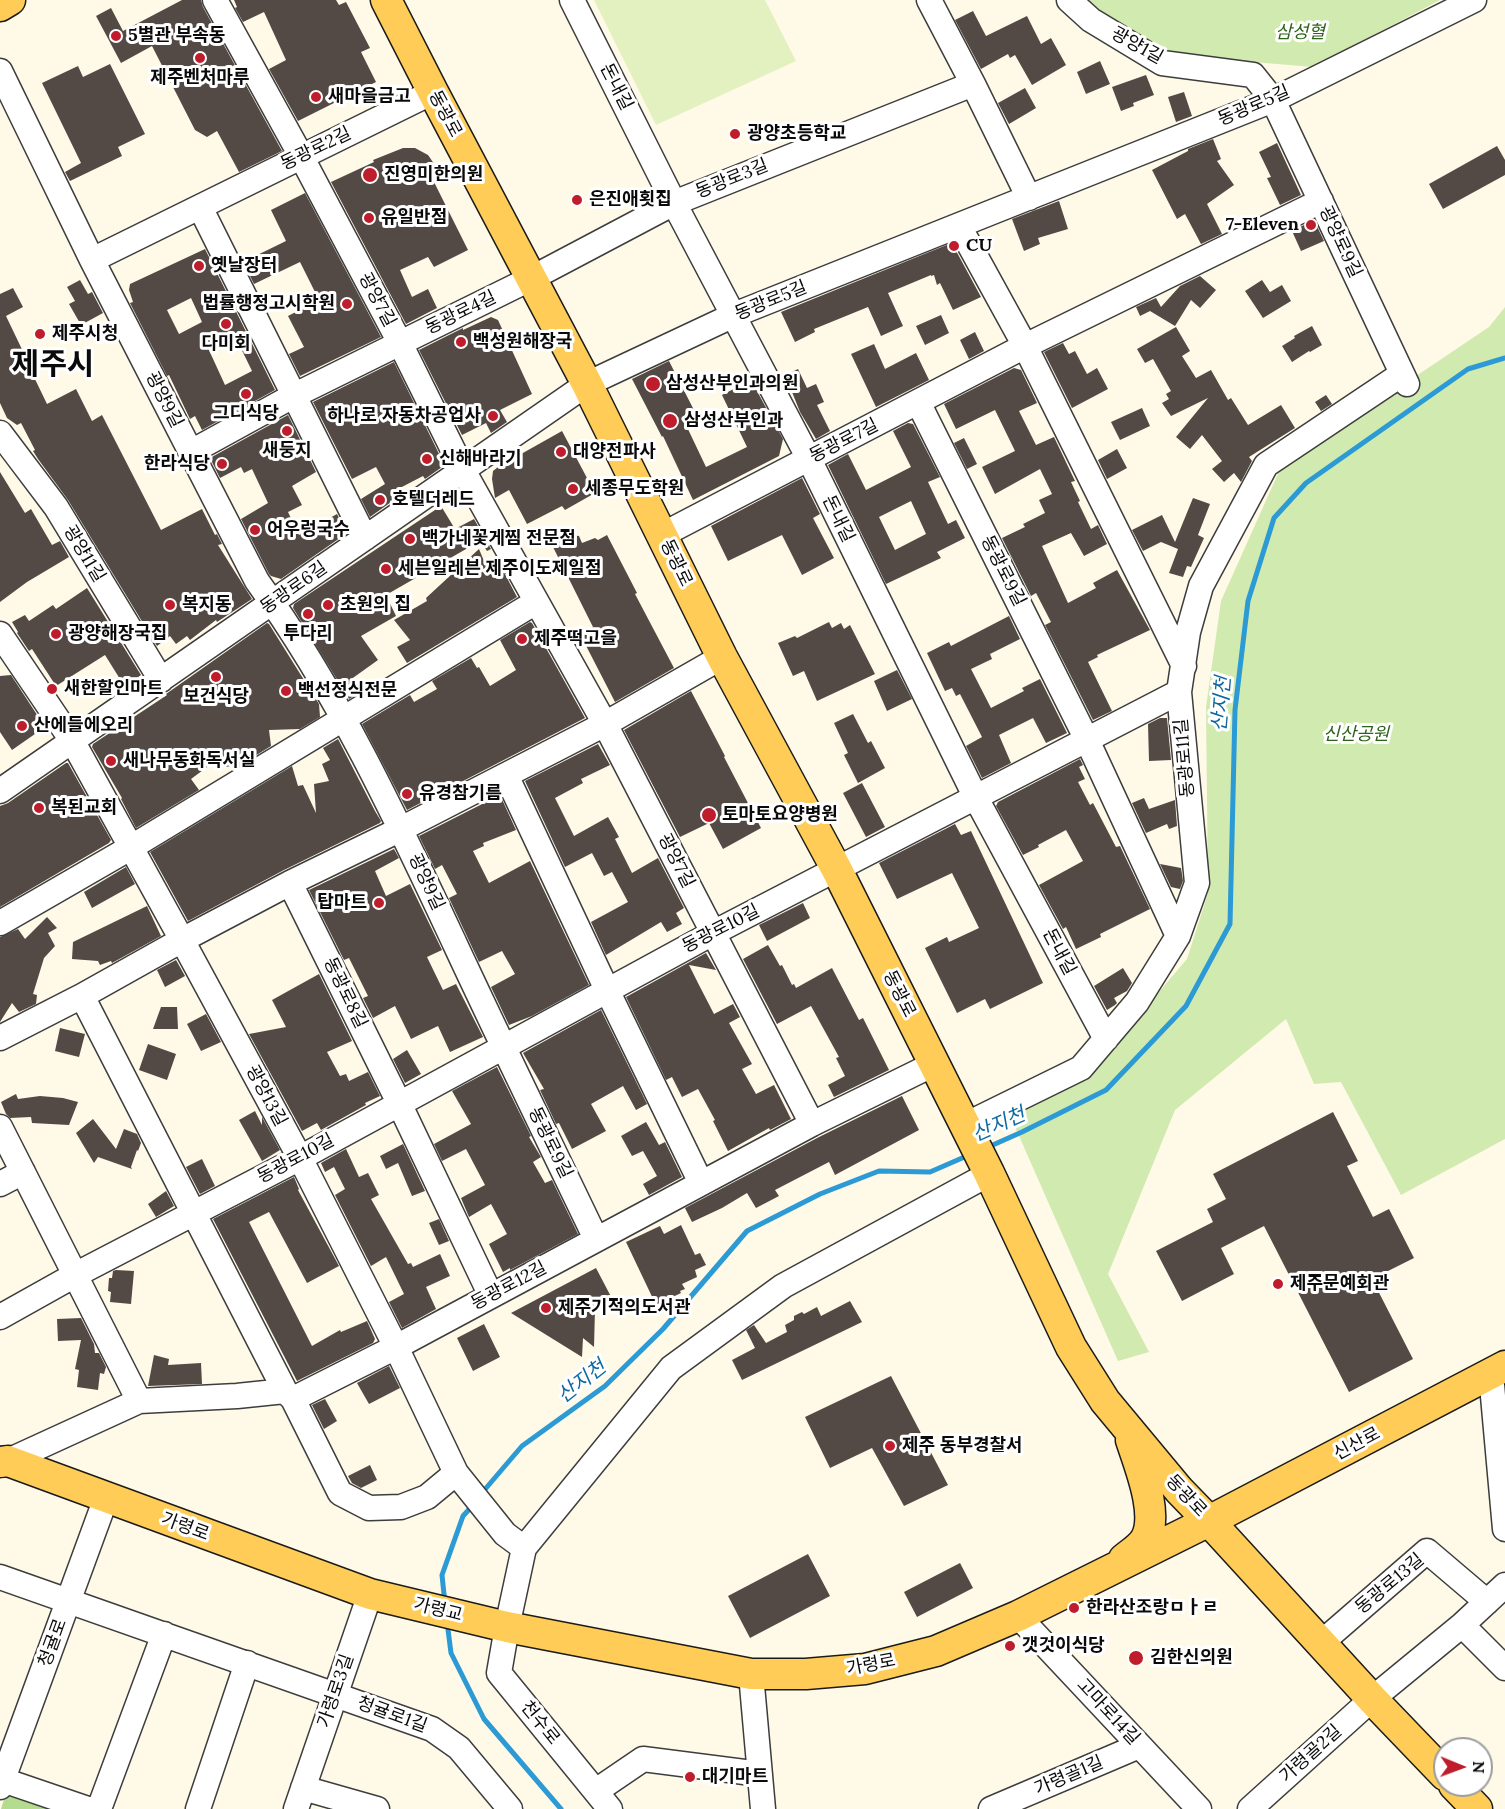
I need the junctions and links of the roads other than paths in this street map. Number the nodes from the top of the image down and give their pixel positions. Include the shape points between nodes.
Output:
1 (10, 0) edge
2 (215, 0) edge
3 (386, 0) edge
4 (572, 0) edge
5 (929, 0) edge
6 (1070, 0) edge
7 (1473, 0) edge
8 (0, 6) edge
9 (0, 71) edge
10 (973, 84) junction
11 (433, 92) junction
12 (1273, 100) junction
13 (301, 156) junction
14 (1029, 198) junction
15 (1321, 201) junction
16 (674, 203) junction
17 (200, 207) junction
18 (959, 226) junction
19 (92, 260) junction
20 (532, 278) junction
21 (734, 315) junction
22 (400, 344) junction
23 (1025, 346) junction
24 (1404, 379) joint
25 (587, 384) junction
26 (293, 396) junction
27 (918, 402) junction
28 (0, 433) edge
29 (191, 452) junction
30 (808, 459) junction
31 (463, 471) junction
32 (662, 535) junction
33 (365, 538) junction
34 (536, 602) junction
35 (273, 603) junction
36 (0, 634) edge
37 (722, 657) junction
38 (1184, 666) junction
39 (161, 680) junction
40 (1179, 692) junction
41 (344, 719) junction
42 (605, 724) junction
43 (1088, 740) junction
44 (73, 742) junction
45 (506, 775) junction
46 (0, 791) edge
47 (976, 798) junction
48 (401, 829) junction
49 (130, 848) junction
50 (837, 870) junction
51 (290, 883) junction
52 (0, 923) edge
53 (713, 933) junction
54 (1178, 936) junction
55 (182, 940) junction
56 (606, 990) junction
57 (82, 996) junction
58 (0, 1038) edge
59 (1106, 1039) junction
60 (503, 1047) junction
61 (934, 1064) junction
62 (399, 1103) junction
63 (812, 1124) junction
64 (965, 1126) junction
65 (0, 1127) edge
66 (300, 1158) junction
67 (23, 1172) junction
68 (989, 1173) junction
69 (701, 1183) junction
70 (0, 1184) edge
71 (193, 1214) junction
72 (596, 1239) junction
73 (75, 1275) junction
74 (491, 1296) junction
75 (0, 1317) edge
76 (396, 1347) junction
77 (1498, 1370) edge
78 (289, 1395) junction
79 (139, 1401) junction
80 (1128, 1428) junction
81 (4, 1462) edge
82 (456, 1473) junction
83 (106, 1498) junction
84 (1209, 1521) junction
85 (1505, 1529) edge
86 (524, 1548) junction
87 (1110, 1570) junction
88 (0, 1577) edge
89 (1505, 1585) edge
90 (370, 1594) junction
91 (68, 1600) junction
92 (1487, 1602) junction
93 (1018, 1616) junction
94 (1462, 1625) junction
95 (507, 1627) junction
96 (164, 1634) junction
97 (1321, 1643) junction
98 (246, 1663) junction
99 (1505, 1668) edge
100 (751, 1674) junction
101 (335, 1694) junction
102 (1372, 1699) junction
103 (1140, 1746) junction
104 (1433, 1763) edge
105 (760, 1774) junction
106 (1, 1784) edge
107 (1466, 1797) edge
108 (299, 1799) edge
109 (603, 1800) edge
110 (997, 1808) edge
111 (88, 1809) edge
112 (99, 1809) edge
113 (198, 1809) edge
114 (377, 1809) edge
115 (510, 1809) edge
116 (763, 1809) edge
117 (1199, 1809) edge
118 (1250, 1809) edge
119 (1477, 1809) edge

1 - 8 main road
2 - 13 street, 광양7길
3 - 11 main road, 동광로
4 - 16 street, 돈내길
5 - 10 street
6 - 12 street, 광양1길 via 1091,20 1162,63 1253,75
7 - 12 street, 동광로5길
9 - 19 street, 광양9길
10 - 14 street
10 - 16 street, 동광로3길
11 - 13 street, 동광로2길
11 - 20 main road, 동광로
12 - 14 street, 동광로5길
12 - 15 street, 광양로9길
13 - 17 street, 동광로2길
13 - 22 street, 광양7길
14 - 18 street, 동광로5길
15 - 23 street, 동광로7길
15 - 24 street, 광양로9길
16 - 20 street, 동광로3길
16 - 21 street, 돈내길
17 - 19 street, 동광로2길
17 - 26 street
18 - 21 street, 동광로5길
18 - 23 street
19 - 29 street, 광양9길
20 - 22 street, 동광로4길
20 - 25 main road, 동광로
21 - 25 street, 동광로5길
21 - 30 street, 돈내길
22 - 26 street, 동광로4길
22 - 31 street, 광양7길
23 - 27 street, 동광로7길
23 - 38 street
24 - 38 street, 동광로11길 via 1266,465 1200,586
25 - 31 street, 동광로6길
25 - 32 main road, 동광로
26 - 29 street, 동광로4길
26 - 33 street
27 - 30 street, 동광로7길
27 - 43 street, 동광로9길
28 - 39 street, 광양11길 via 56,507
29 - 35 street, 광양9길 via 257,581
30 - 32 street, 동광로7길
30 - 47 street, 돈내길
31 - 33 street, 동광로6길
31 - 34 street, 광양7길
32 - 37 main road, 동광로
33 - 35 street, 동광로6길
34 - 41 street
34 - 42 street, 광양7길
35 - 39 street, 동광로6길
35 - 41 street, 광양9길
36 - 44 street, 광양13길
37 - 42 street
37 - 50 main road, 동광로
38 - 40 street, 동광로11길
39 - 44 street, 동광로6길
40 - 43 street
40 - 54 street, 동광로11길 via 1197,883
41 - 48 street, 광양9길
41 - 49 street
42 - 45 street
42 - 53 street, 광양7길
43 - 47 street
43 - 54 street, 동광로9길
44 - 46 street, 동광로6길
44 - 49 street, 광양13길
45 - 48 street
45 - 56 street
47 - 50 street
47 - 59 street, 돈내길
48 - 51 street
48 - 60 street, 광양9길
49 - 52 street
49 - 55 street, 광양13길
50 - 53 street, 동광로10길
50 - 61 main road, 동광로
51 - 55 street
51 - 62 street, 동광로8길
53 - 56 street, 동광로10길
53 - 63 street, 광양7길
54 - 59 street, 동광로11길 via 1137,1002
55 - 57 street
55 - 66 street, 광양13길
56 - 60 street, 동광로10길
56 - 69 street
57 - 58 street
57 - 71 street
59 - 64 street, 동광로11길 via 1081,1068
60 - 62 street, 동광로10길
60 - 72 street, 동광로9길
61 - 63 street, 동광로12길
61 - 64 main road, 동광로
62 - 66 street, 동광로10길
62 - 74 street
63 - 69 street, 동광로12길
64 - 68 main road, 동광로
65 - 67 street
66 - 71 street, 동광로10길
66 - 76 street, 광양13길
67 - 70 street
67 - 73 street
68 - 80 main road, 동광로 via 1071,1347 1105,1401
68 - 86 street via 783,1286 671,1368
69 - 72 street, 동광로12길
71 - 73 street, 동광로10길
71 - 78 street
72 - 74 street, 동광로12길
73 - 75 street, 동광로10길
73 - 79 street
74 - 76 street, 동광로12길
76 - 78 street, 동광로12길
76 - 82 street, 광양13길
77 - 84 main road, 신산로
77 - 85 street
78 - 79 street, 동광로12길
78 - 82 street via 340,1494 369,1508 401,1507 427,1497
79 - 81 street, 동광로12길
80 - 84 main road, 동광로
80 - 87 main road via 1149,1501 1149,1525 1141,1545
81 - 83 main road, 가령로
82 - 86 street, 광양13길 via 505,1534
83 - 90 main road, 가령로
83 - 91 street, 청귤로
84 - 87 main road, 가령로
84 - 97 main road, 동광로
86 - 95 street, 천수로
87 - 93 main road, 가령로
88 - 91 street, 청귤로1길
89 - 92 street
90 - 95 main road, 가령교
90 - 101 street, 가령로3길
91 - 96 street, 청귤로1길
91 - 106 street, 청귤로
92 - 94 street
92 - 97 street, 동광로13길 via 1427,1551
93 - 100 main road, 가령로 via 936,1651 866,1669
93 - 103 street, 고마로14길
94 - 99 street
94 - 102 street
95 - 100 main road, 가령로
95 - 109 street, 천수로 via 499,1673
96 - 98 street, 청귤로1길
96 - 112 street
97 - 102 main road, 동광로
98 - 101 street, 청귤로1길
98 - 113 street
100 - 105 street
101 - 108 street, 가령로3길
101 - 115 street, 청귤로1길 via 432,1729 459,1748
102 - 104 main road, 동광로
102 - 118 street, 가령골2길
103 - 110 street, 가령골1길
103 - 117 street, 고마로14길
105 - 109 street via 643,1759
105 - 116 street
106 - 111 street
107 - 119 main road
108 - 114 street, 가령로3길

